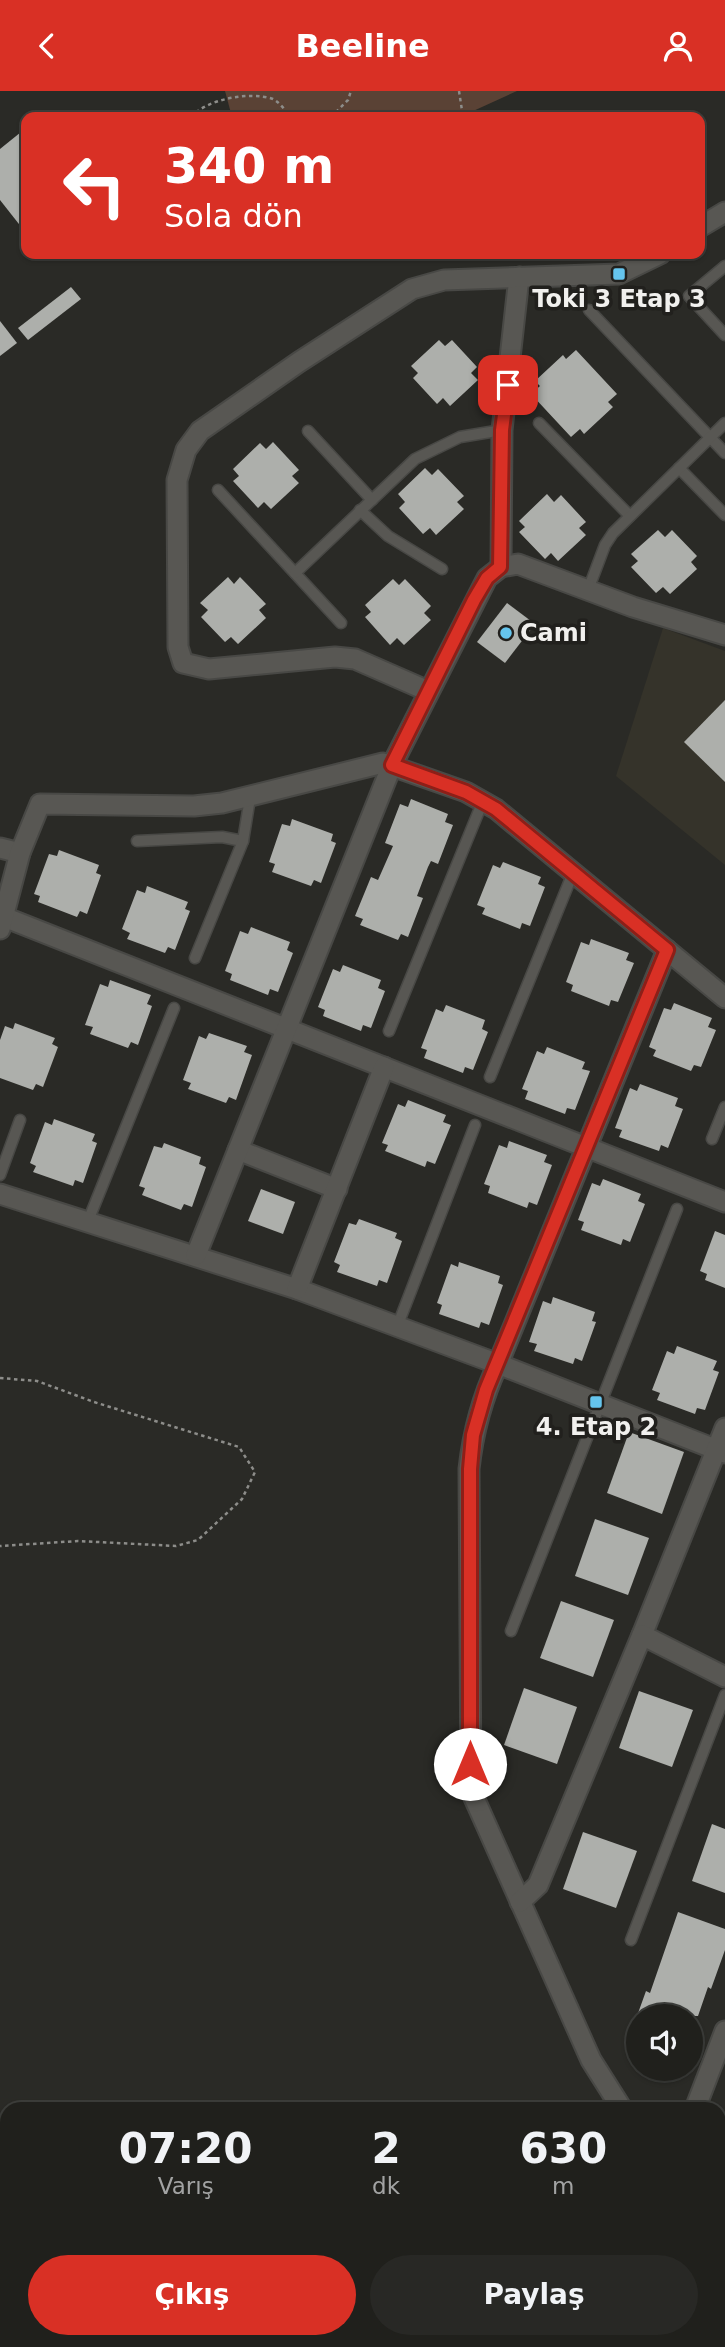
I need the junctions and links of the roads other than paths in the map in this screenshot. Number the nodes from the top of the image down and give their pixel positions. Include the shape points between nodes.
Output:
1 (725, 212) edge
2 (705, 224) edge
3 (650, 259) edge
4 (725, 266) edge
5 (519, 277) junction
6 (589, 310) dead end
7 (725, 335) edge
8 (539, 423) dead end
9 (725, 423) edge
10 (502, 430) junction
11 (308, 431) dead end
12 (710, 437) junction
13 (725, 453) edge
14 (679, 468) junction
15 (218, 490) dead end
16 (372, 500) junction
17 (360, 510) junction
18 (725, 515) edge
19 (630, 516) junction
20 (500, 567) junction
21 (442, 569) dead end
22 (295, 573) junction
23 (588, 590) junction
24 (341, 623) dead end
25 (725, 635) edge
26 (428, 691) junction
27 (392, 765) junction
28 (250, 799) junction
29 (483, 801) junction
30 (136, 841) dead end
31 (243, 841) junction
32 (0, 848) edge
33 (20, 853) junction
34 (573, 873) junction
35 (2, 923) edge
36 (667, 950) junction
37 (195, 958) dead end
38 (725, 998) edge
39 (174, 1008) dead end
40 (288, 1030) junction
41 (389, 1031) dead end
42 (384, 1067) junction
43 (490, 1077) dead end
44 (725, 1107) edge
45 (20, 1120) dead end
46 (475, 1125) dead end
47 (712, 1139) dead end
48 (584, 1146) junction
49 (238, 1150) junction
50 (0, 1175) edge
51 (337, 1189) junction
52 (0, 1193) edge
53 (725, 1202) edge
54 (677, 1209) dead end
55 (88, 1221) junction
56 (196, 1255) junction
57 (297, 1290) junction
58 (397, 1327) junction
59 (498, 1364) junction
60 (599, 1403) junction
61 (725, 1428) edge
62 (721, 1452) edge
63 (511, 1631) dead end
64 (642, 1635) junction
65 (725, 1677) edge
66 (725, 1695) edge
67 (520, 1902) junction
68 (631, 1940) dead end
69 (725, 2031) edge
70 (618, 2102) edge
71 (698, 2102) edge

1 - 2 street
3 - 5 street via 619,274
4 - 7 lane via 689,296
5 - 10 street
5 - 26 street via 444,280 412,289 200,431 186,450 177,481 178,647 183,663 209,669 355,659
6 - 12 lane
8 - 19 lane
9 - 12 lane
10 - 16 lane via 460,437 429,450
10 - 20 street
11 - 16 lane
12 - 13 lane
12 - 14 lane
14 - 18 lane
14 - 19 lane
15 - 22 lane
16 - 17 lane
17 - 21 lane via 388,536
17 - 22 lane
19 - 23 lane via 608,538
20 - 23 street via 518,564
20 - 26 street via 474,600
22 - 24 lane
23 - 25 street
26 - 27 street
27 - 28 street via 372,764
27 - 29 street
27 - 40 street
28 - 31 lane
28 - 33 street via 194,806 40,804
29 - 34 street
29 - 41 lane
30 - 31 lane via 222,837
31 - 37 lane
32 - 33 street
33 - 35 street
34 - 36 street
34 - 43 lane
35 - 40 street
36 - 38 street
36 - 48 street
39 - 55 lane
40 - 42 street
40 - 49 street
42 - 48 street
42 - 51 street
44 - 47 lane
45 - 50 lane
46 - 58 lane
48 - 53 street
48 - 59 street
49 - 51 street
49 - 56 street
51 - 57 street
52 - 55 street
54 - 60 lane
55 - 56 street
56 - 57 street
57 - 58 street
58 - 59 street
59 - 60 street
59 - 67 street via 473,1435 470,1469 471,1791
60 - 62 street
60 - 63 lane
61 - 62 street
62 - 64 street
64 - 65 street
64 - 67 street via 538,1885
66 - 68 lane
67 - 70 street via 592,2060
69 - 71 street

